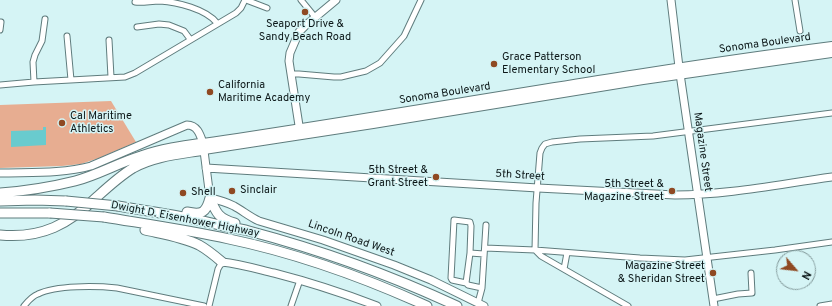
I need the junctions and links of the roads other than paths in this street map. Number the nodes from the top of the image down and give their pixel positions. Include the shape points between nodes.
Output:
1 (245, 0) edge
2 (300, 0) edge
3 (336, 0) edge
4 (421, 0) edge
5 (671, 0) edge
6 (795, 0) edge
7 (135, 2) dead end
8 (267, 8) dead end
9 (315, 17) junction
10 (45, 19) dead end
11 (2, 22) dead end
12 (218, 23) junction
13 (137, 27) dead end
14 (0, 30) edge
15 (800, 31) dead end
16 (67, 36) dead end
17 (190, 39) junction
18 (109, 40) dead end
19 (832, 46) edge
20 (832, 54) edge
21 (680, 71) junction
22 (291, 74) junction
23 (111, 77) junction
24 (71, 80) junction
25 (34, 82) junction
26 (0, 85) edge
27 (832, 112) edge
28 (300, 132) junction
29 (688, 132) junction
30 (204, 147) junction
31 (206, 168) junction
32 (0, 173) edge
33 (832, 177) edge
34 (538, 188) junction
35 (0, 193) edge
36 (697, 195) junction
37 (210, 198) junction
38 (0, 201) edge
39 (134, 209) junction
40 (0, 213) edge
41 (104, 217) junction
42 (486, 225) dead end
43 (0, 235) edge
44 (832, 242) edge
45 (306, 247) junction
46 (535, 250) junction
47 (485, 251) junction
48 (470, 253) junction
49 (567, 253) junction
50 (706, 258) junction
51 (222, 262) junction
52 (564, 269) junction
53 (751, 273) dead end
54 (300, 280) junction
55 (466, 283) junction
56 (482, 288) junction
57 (713, 303) edge
58 (832, 304) edge
59 (481, 305) edge
60 (24, 306) edge
61 (204, 306) edge
62 (209, 306) edge
63 (291, 306) edge
64 (377, 306) edge
65 (427, 306) edge
66 (457, 306) edge
67 (628, 306) edge
68 (820, 306) edge

1 - 8 street
1 - 12 street via 241,8
2 - 9 street
3 - 9 street
4 - 22 street via 404,36 380,62 366,71 341,77
5 - 21 street, Magazine Street
6 - 15 street
7 - 12 street via 178,3 209,14
9 - 22 street via 299,32 295,40 290,53
10 - 25 street via 42,41 33,62
11 - 14 street
12 - 17 street
13 - 17 street via 169,25 184,32
16 - 24 street
17 - 23 street via 135,72
18 - 23 street
19 - 21 main road, Sonoma Boulevard
20 - 21 main road, Sonoma Boulevard
21 - 28 main road, Sonoma Boulevard via 643,80
21 - 29 street, Magazine Street
22 - 28 street
23 - 24 street
24 - 25 street
25 - 26 street
27 - 29 street
28 - 30 main road, Sonoma Boulevard
29 - 34 street via 580,139 545,144 540,153
29 - 36 street, Magazine Street
30 - 31 street
30 - 32 street via 196,129 186,125 91,166 57,171
30 - 35 highway via 175,147 146,154 76,181
30 - 43 highway via 134,167 83,210 48,230 36,234
31 - 34 street, 5th Street
31 - 37 street
33 - 36 street, 5th Street
34 - 36 street, 5th Street
34 - 46 street
36 - 50 street, Magazine Street
37 - 39 highway via 207,208 199,213 164,208
37 - 45 highway via 216,212 224,219 279,234
37 - 59 street, Lincoln Road West via 229,203 259,221 394,265
38 - 39 highway, Dwight D. Eisenhower Highway, bridge via 35,200
39 - 45 highway, Dwight D. Eisenhower Highway via 248,231
40 - 41 highway, Dwight D. Eisenhower Highway, bridge
41 - 51 highway via 186,240 199,245
41 - 65 highway, Dwight D. Eisenhower Highway via 259,246 334,269
42 - 47 street
44 - 50 street
45 - 66 highway, Dwight D. Eisenhower Highway via 383,274
46 - 47 street
46 - 49 street
46 - 52 street
47 - 48 street
47 - 56 street
48 - 55 street
48 - 55 street via 470,222 454,220 450,278
49 - 50 street via 684,260
49 - 52 street
50 - 57 street, Magazine Street
51 - 54 street
51 - 62 street
52 - 67 street
53 - 57 street via 752,293 738,294
54 - 63 street
54 - 64 street
55 - 56 street
56 - 59 street
58 - 68 street
60 - 61 street via 36,294 44,291 103,287

